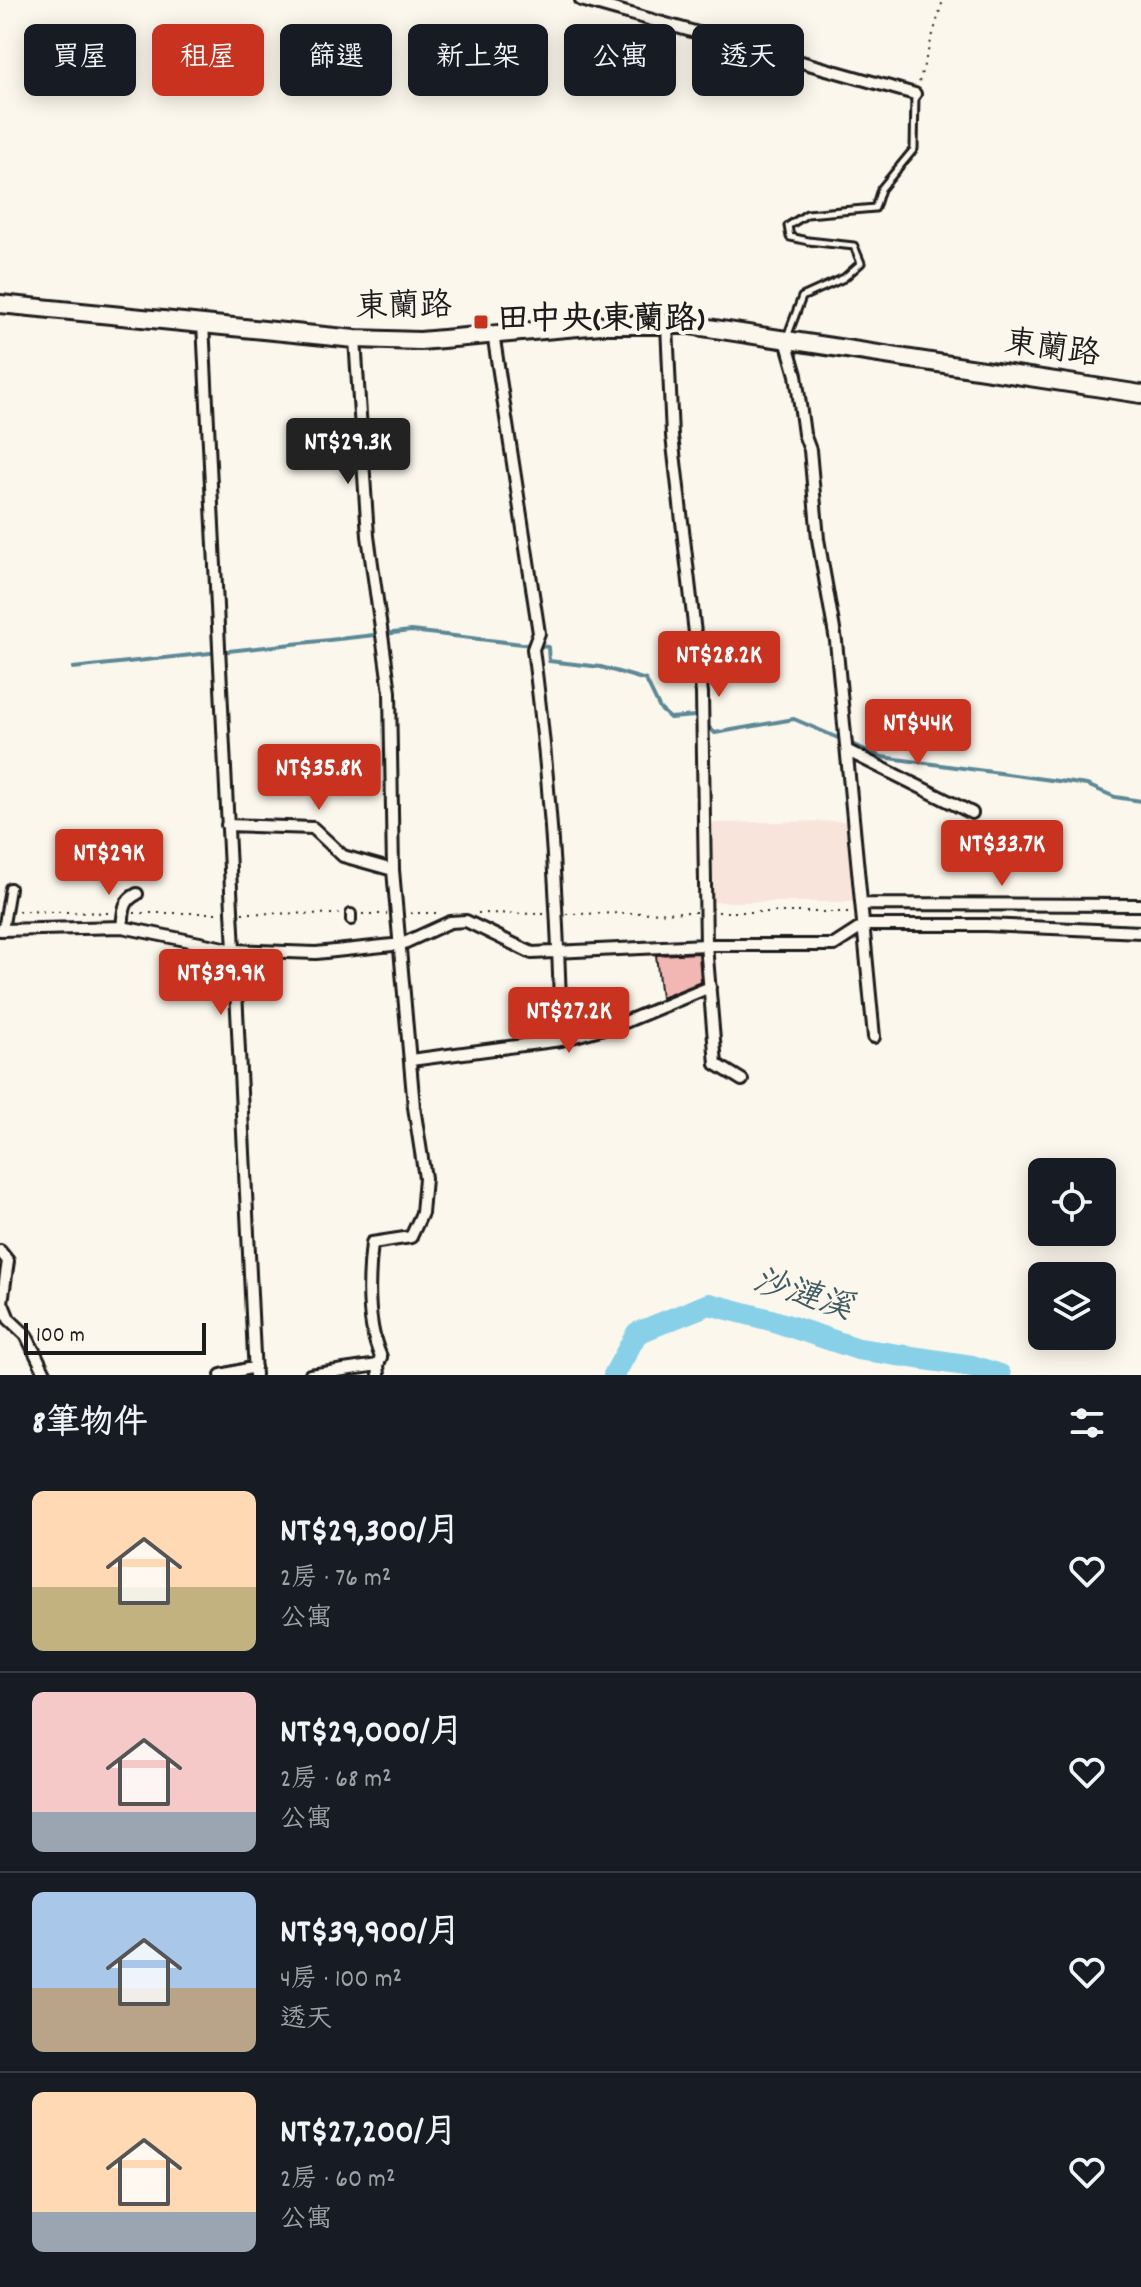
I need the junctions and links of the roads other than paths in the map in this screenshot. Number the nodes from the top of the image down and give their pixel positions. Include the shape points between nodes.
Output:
1 (581, 0) edge
2 (915, 94) joint
3 (0, 304) edge
4 (203, 323) junction
5 (667, 325) junction
6 (493, 333) junction
7 (355, 339) junction
8 (786, 340) junction
9 (1141, 394) edge
10 (848, 751) junction
11 (972, 813) dead end
12 (227, 825) junction
13 (393, 870) junction
14 (10, 888) dead end
15 (137, 894) dead end
16 (1141, 905) edge
17 (864, 908) junction
18 (865, 925) junction
19 (122, 927) junction
20 (2, 930) edge
21 (1141, 932) edge
22 (402, 944) junction
23 (706, 945) junction
24 (234, 950) junction
25 (559, 950) junction
26 (710, 987) junction
27 (874, 1037) dead end
28 (561, 1040) junction
29 (411, 1060) junction
30 (742, 1080) dead end
31 (0, 1251) edge
32 (378, 1370) edge
33 (255, 1371) edge
34 (46, 1375) edge
35 (221, 1375) edge
36 (310, 1375) edge

1 - 2 street
2 - 8 lane via 914,149 881,189 875,208 807,214 788,226 790,237 854,246 861,263 844,278 802,297
3 - 4 main road, 東蘭路
4 - 7 main road, 東蘭路
4 - 12 street
5 - 6 main road, 東蘭路
5 - 8 main road, 東蘭路
5 - 23 street via 672,436 702,693
6 - 7 main road, 東蘭路 via 420,341
6 - 25 street via 539,633 533,649 547,753
7 - 13 street via 368,536 390,692
8 - 9 main road, 東蘭路
8 - 10 street via 810,450
10 - 11 street
10 - 17 street
12 - 13 street via 313,828 343,856
12 - 24 street
13 - 22 street
14 - 20 street
15 - 19 street via 125,904
16 - 17 street
17 - 18 street
18 - 21 street via 986,919
18 - 23 street via 834,945
18 - 27 street
19 - 20 street
19 - 24 street
22 - 24 street via 316,953
22 - 25 street via 450,922 466,921 532,953
22 - 29 street
23 - 25 street
23 - 26 street
24 - 33 street
25 - 28 street
26 - 28 street via 625,1022
26 - 30 street via 716,1064
28 - 29 street
29 - 32 street via 425,1178 422,1213 411,1237 372,1243 369,1269 374,1341 381,1357
31 - 34 street via 8,1261 2,1302
32 - 36 street
33 - 35 street

